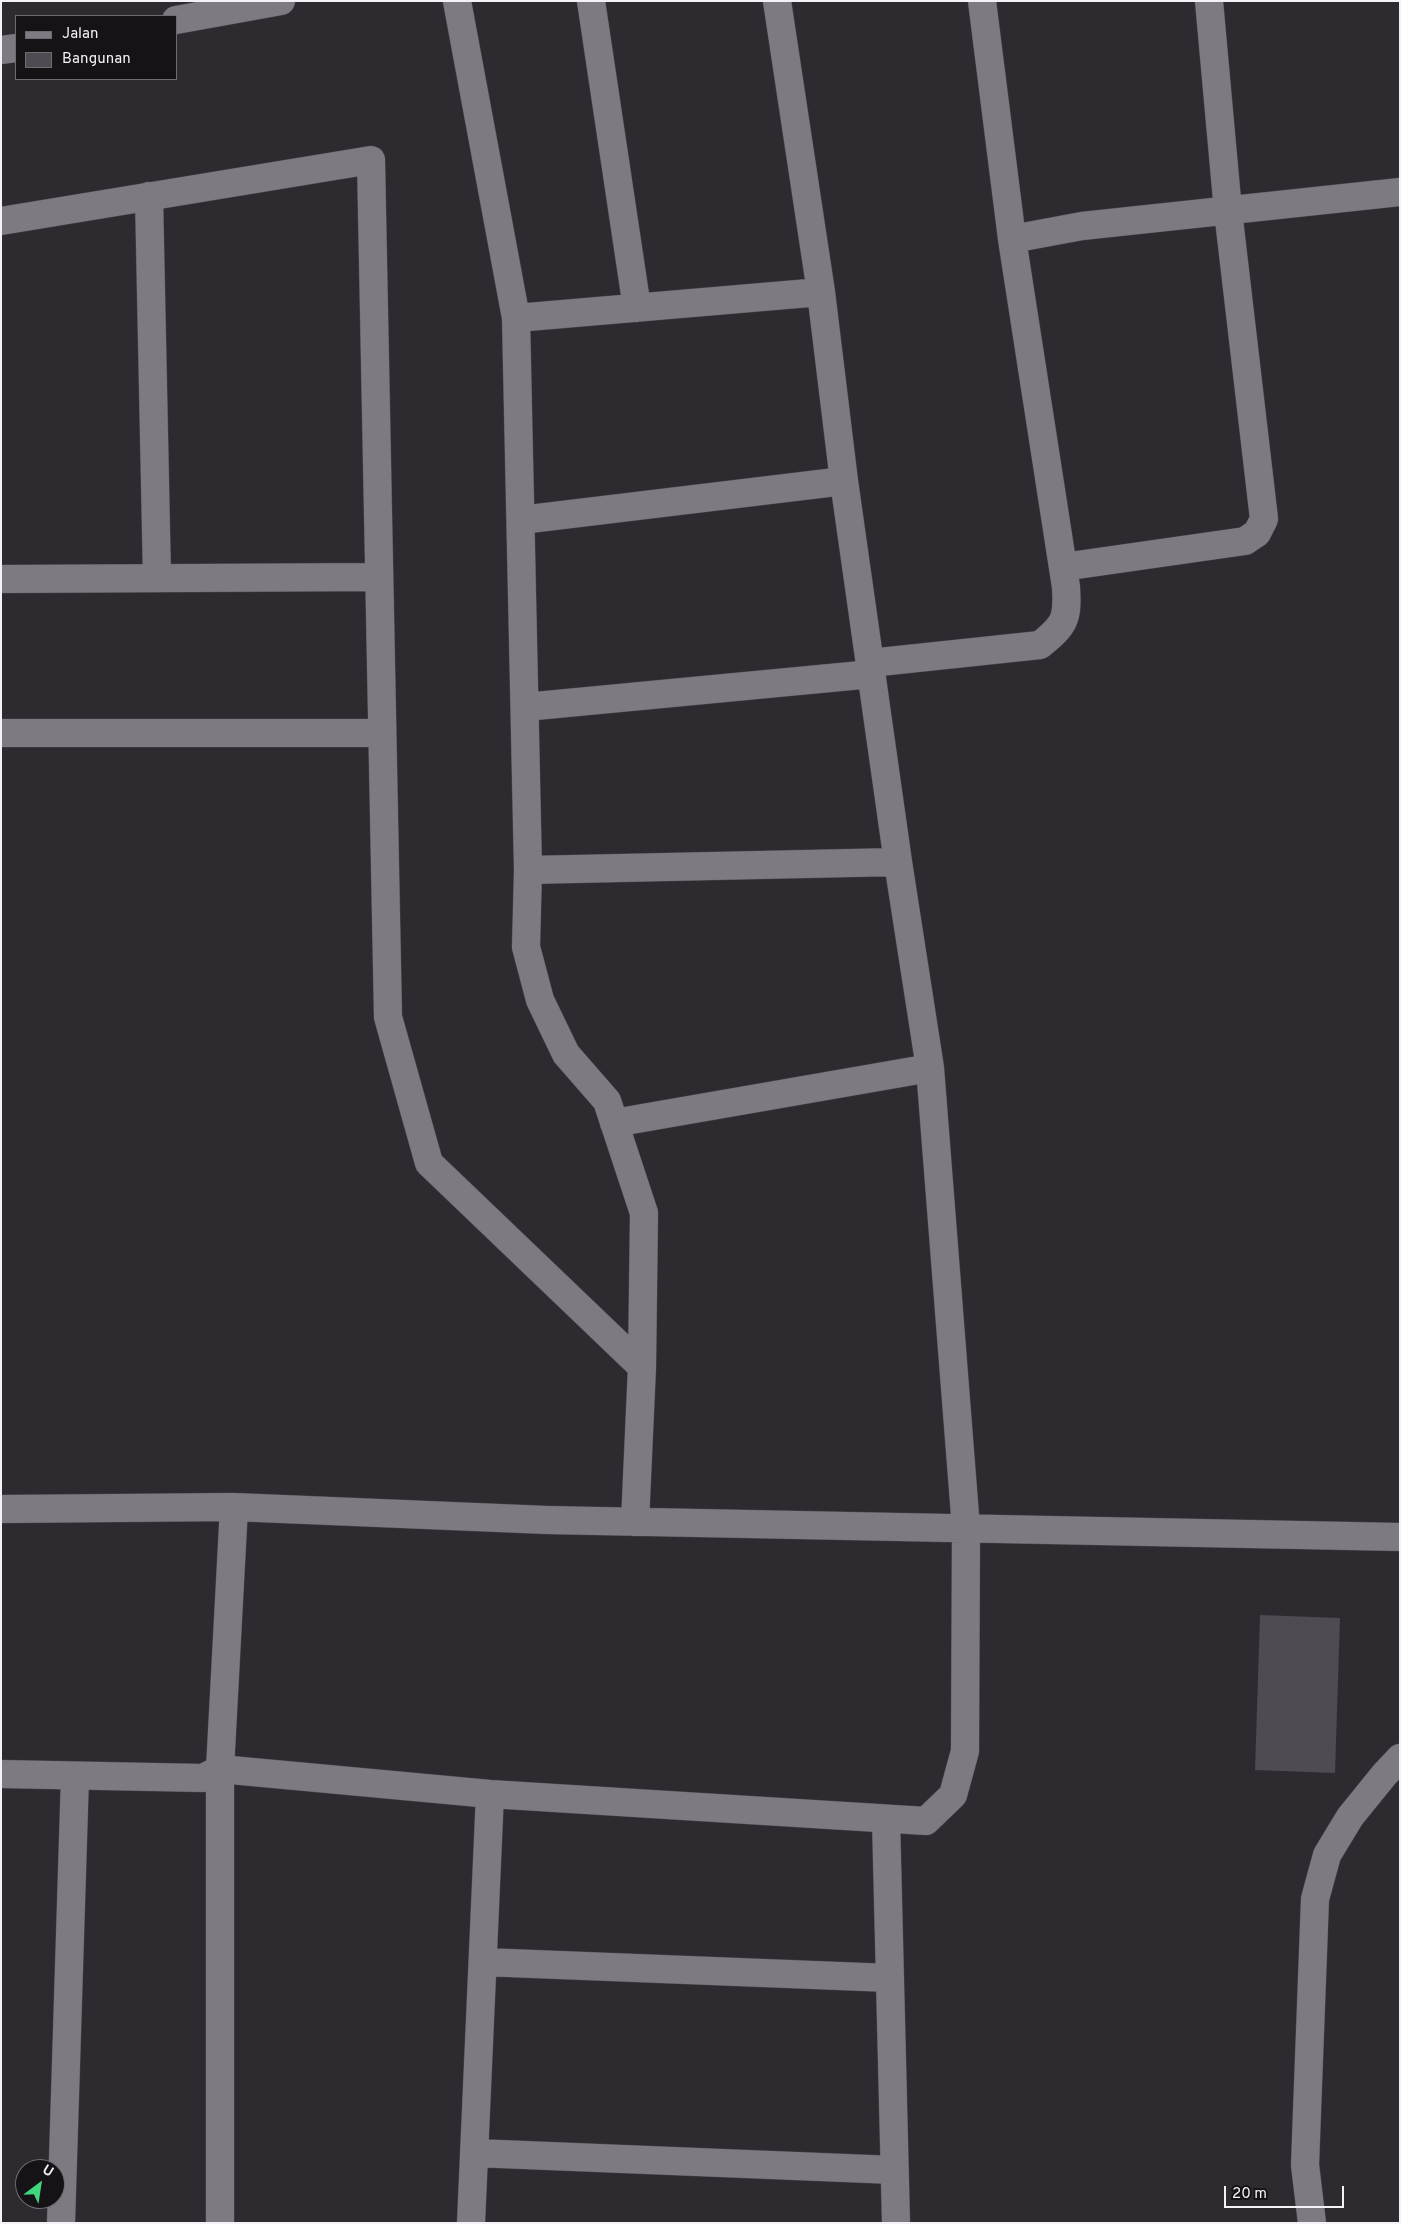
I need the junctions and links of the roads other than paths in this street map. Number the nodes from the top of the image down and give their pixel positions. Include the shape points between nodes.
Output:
1 (281, 1) edge
2 (457, 1) edge
3 (592, 1) edge
4 (777, 1) edge
5 (982, 1) edge
6 (1209, 1) edge
7 (178, 20) edge
8 (15, 48) edge
9 (1, 50) edge
10 (1400, 192) edge
11 (149, 196) junction
12 (1228, 211) junction
13 (1, 221) edge
14 (1012, 239) junction
15 (821, 292) junction
16 (637, 308) junction
17 (516, 318) junction
18 (844, 481) junction
19 (521, 520) junction
20 (1063, 567) junction
21 (379, 577) junction
22 (157, 578) junction
23 (1, 579) edge
24 (871, 669) junction
25 (525, 707) junction
26 (1, 733) edge
27 (382, 733) junction
28 (898, 862) junction
29 (528, 870) junction
30 (930, 1068) junction
31 (614, 1123) junction
32 (642, 1367) junction
33 (234, 1507) junction
34 (1, 1509) edge
35 (635, 1522) junction
36 (966, 1528) junction
37 (1400, 1537) edge
38 (1400, 1758) edge
39 (220, 1769) junction
40 (1, 1774) edge
41 (74, 1776) junction
42 (490, 1794) junction
43 (886, 1819) junction
44 (483, 1962) junction
45 (890, 1978) junction
46 (475, 2153) junction
47 (894, 2170) junction
48 (61, 2223) edge
49 (220, 2223) edge
50 (472, 2223) edge
51 (896, 2223) edge
52 (1312, 2223) edge

1 - 7 street
2 - 17 street
3 - 16 street
4 - 15 street
5 - 14 street
6 - 12 street
8 - 9 street
10 - 12 street
11 - 13 street
11 - 21 street via 371,160
11 - 22 street
12 - 14 street via 1082,226
12 - 20 street via 1264,519 1257,533 1246,541
14 - 20 street
15 - 16 street
15 - 18 street
16 - 17 street
17 - 19 street
18 - 19 street
18 - 24 street
19 - 25 street
20 - 24 street via 1067,611 1057,632 1040,645
21 - 22 street
21 - 27 street
22 - 23 street
24 - 25 street
24 - 28 street
25 - 29 street
26 - 27 street
27 - 32 street via 388,1017 430,1163
28 - 29 street
28 - 30 street
29 - 31 street via 526,947 540,1000 566,1054 606,1101
30 - 31 street
30 - 36 street
31 - 32 street via 644,1213
32 - 35 street
33 - 34 street
33 - 35 street
33 - 39 street
35 - 36 street
36 - 37 street
36 - 43 street via 964,1750 952,1795 926,1821
38 - 52 street via 1350,1817 1327,1855 1315,1899 1306,2165
39 - 41 street via 203,1778
39 - 42 street
39 - 49 street
40 - 41 street
41 - 48 street
42 - 43 street
42 - 44 street
43 - 45 street
44 - 45 street
44 - 46 street
45 - 47 street
46 - 47 street
46 - 50 street
47 - 51 street

